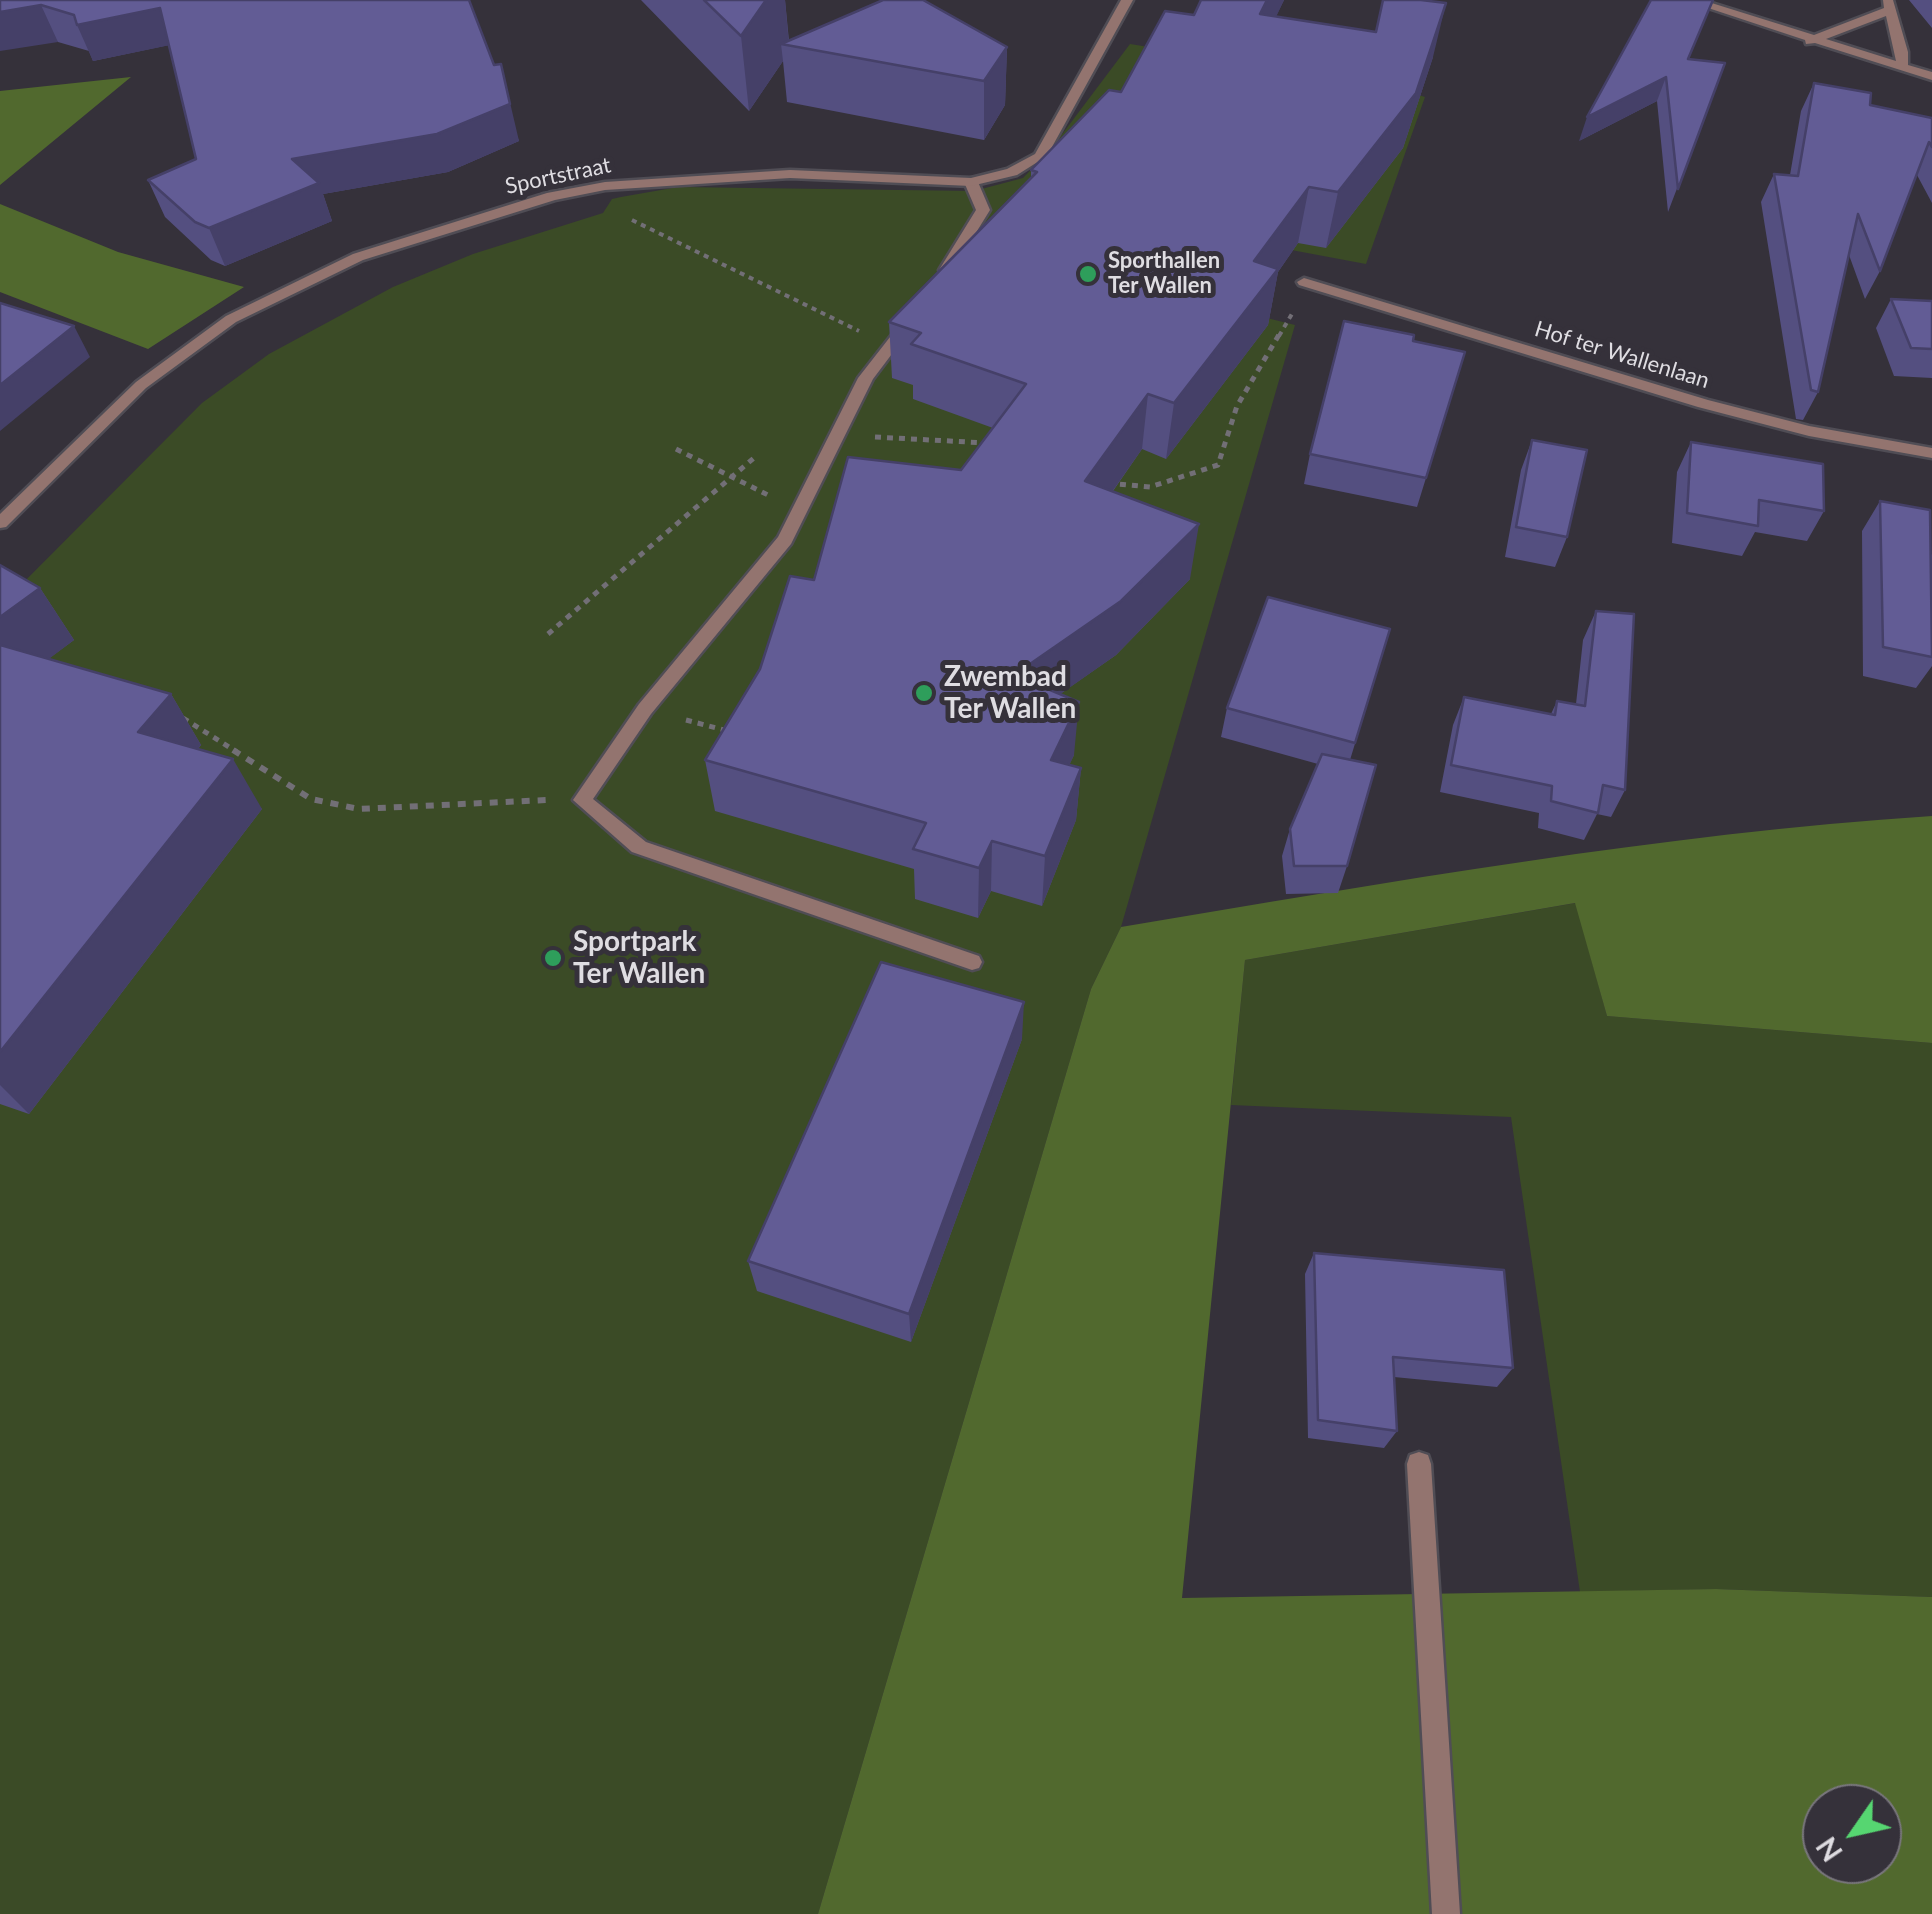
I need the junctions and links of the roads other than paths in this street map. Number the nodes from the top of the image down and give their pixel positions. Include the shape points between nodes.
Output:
1 (1127, 0) edge
2 (1690, 0) edge
3 (1887, 6) edge
4 (1810, 41) junction
5 (1902, 68) junction
6 (1932, 76) edge
7 (971, 182) junction
8 (1304, 282) road end
9 (933, 289) edge
10 (901, 334) edge
11 (1932, 454) edge
12 (0, 523) edge
13 (972, 962) dead end
14 (1419, 1464) dead end
15 (1446, 1914) edge

1 - 7 street, Sportstraat via 1040,156 1012,172
2 - 4 street
3 - 4 street
3 - 5 street
4 - 5 street
5 - 6 street
7 - 9 street via 982,210
7 - 12 street, Sportstraat via 790,174 634,183 552,196 409,239 264,300 141,385
8 - 11 street, Hof ter Wallenlaan via 1703,404
10 - 13 street via 866,378 785,540 644,708 582,800 639,846
14 - 15 street

